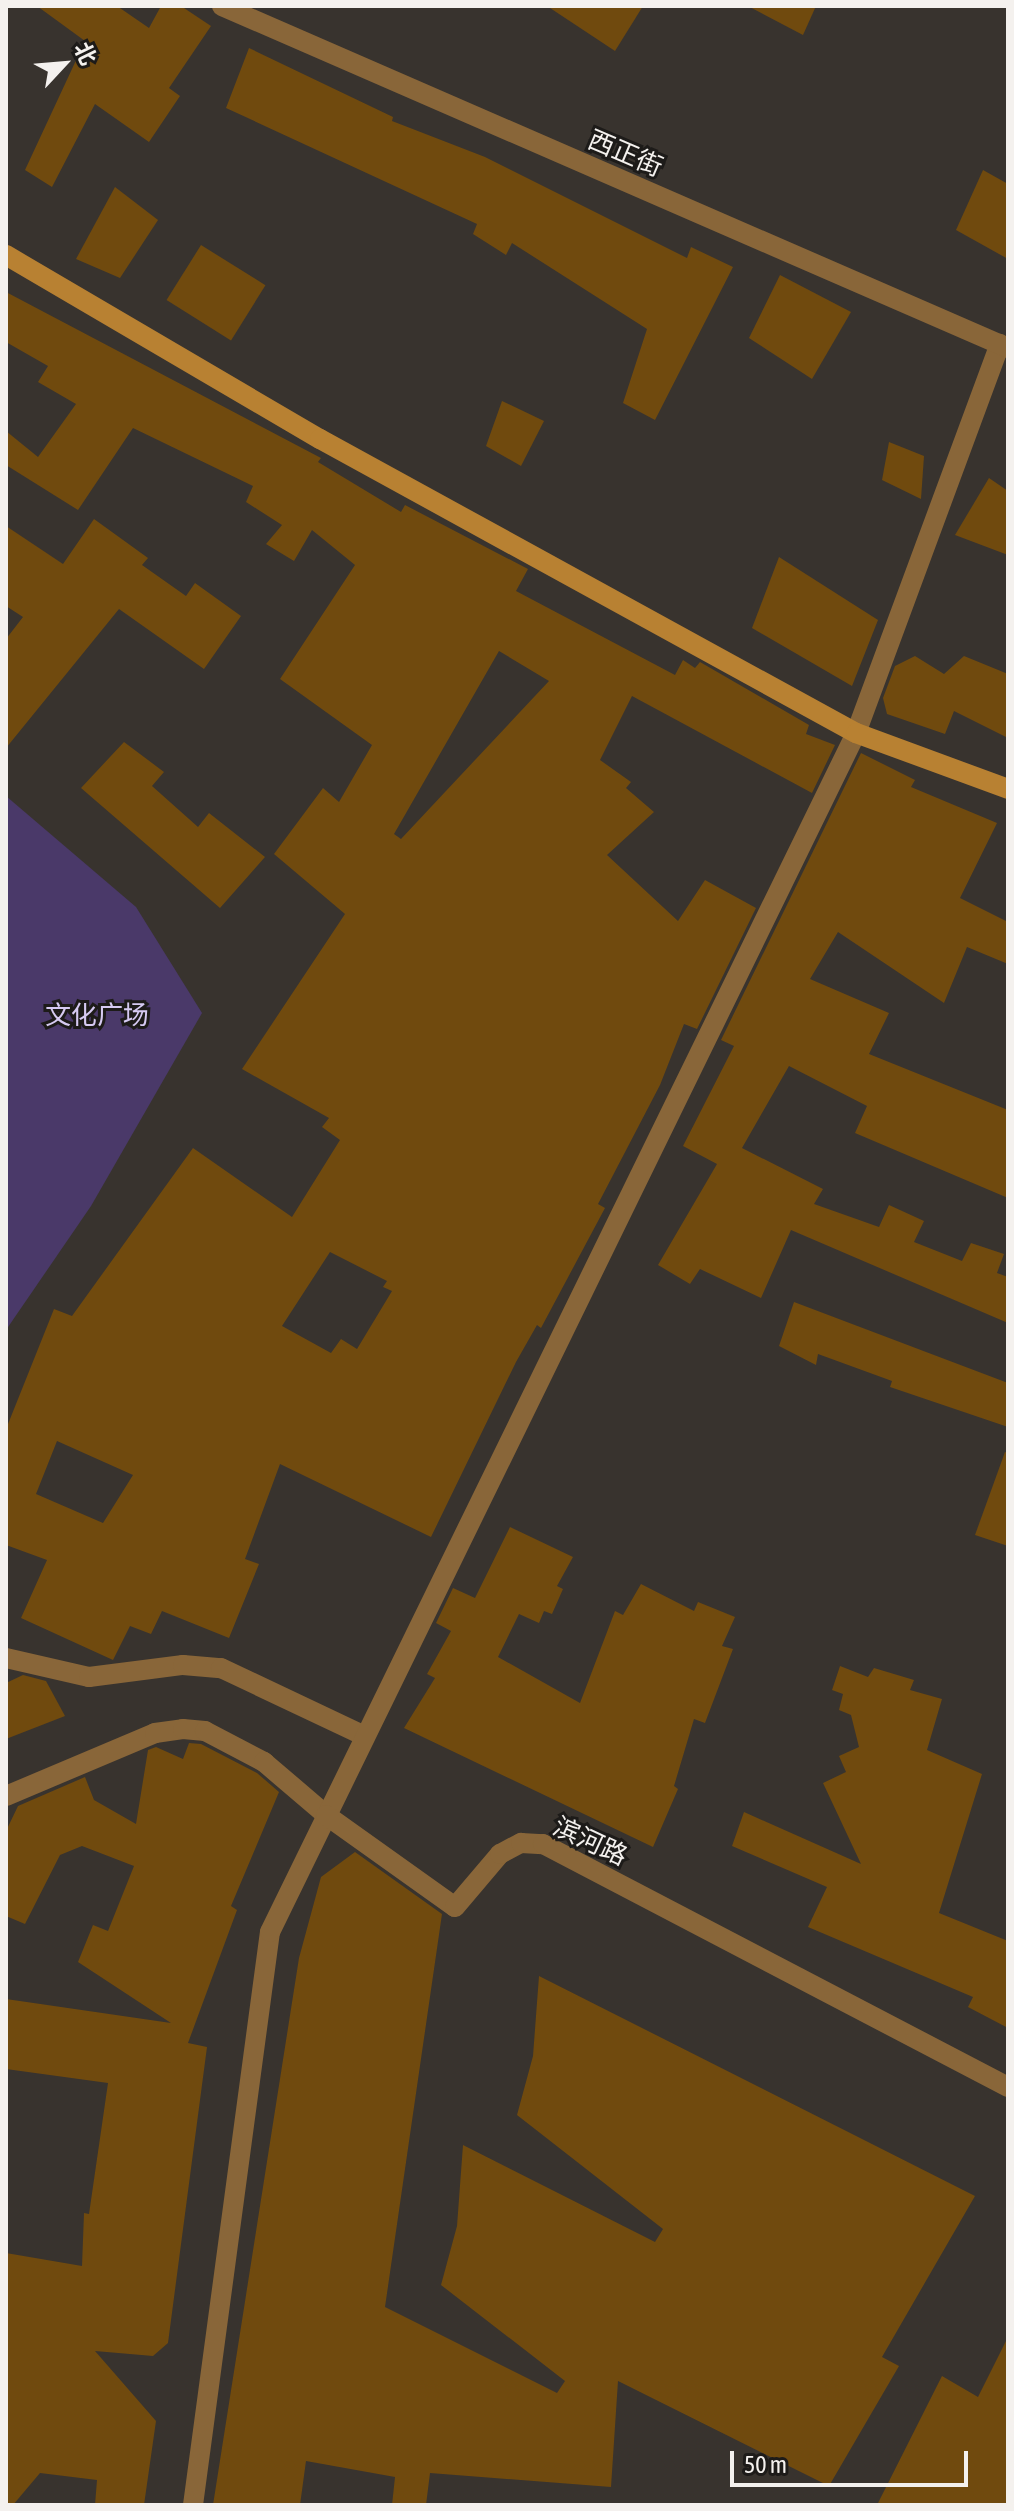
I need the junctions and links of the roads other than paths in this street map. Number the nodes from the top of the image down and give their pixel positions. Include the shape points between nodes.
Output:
1 (222, 6) edge
2 (6, 255) edge
3 (1004, 346) edge
4 (856, 733) junction
5 (1008, 789) edge
6 (6, 1658) edge
7 (365, 1736) junction
8 (6, 1796) edge
9 (326, 1815) junction
10 (1008, 2087) edge
11 (193, 2505) edge

1 - 3 street, 西正街
2 - 4 main road via 320,439
3 - 4 street
4 - 5 main road
4 - 7 street
6 - 7 street via 70,1676 183,1665 221,1668
7 - 9 street
8 - 9 street, 滨河路 via 155,1733 183,1729 205,1731 264,1762
9 - 10 street, 滨河路 via 455,1907 500,1854 521,1843 543,1844
9 - 11 street via 270,1932

